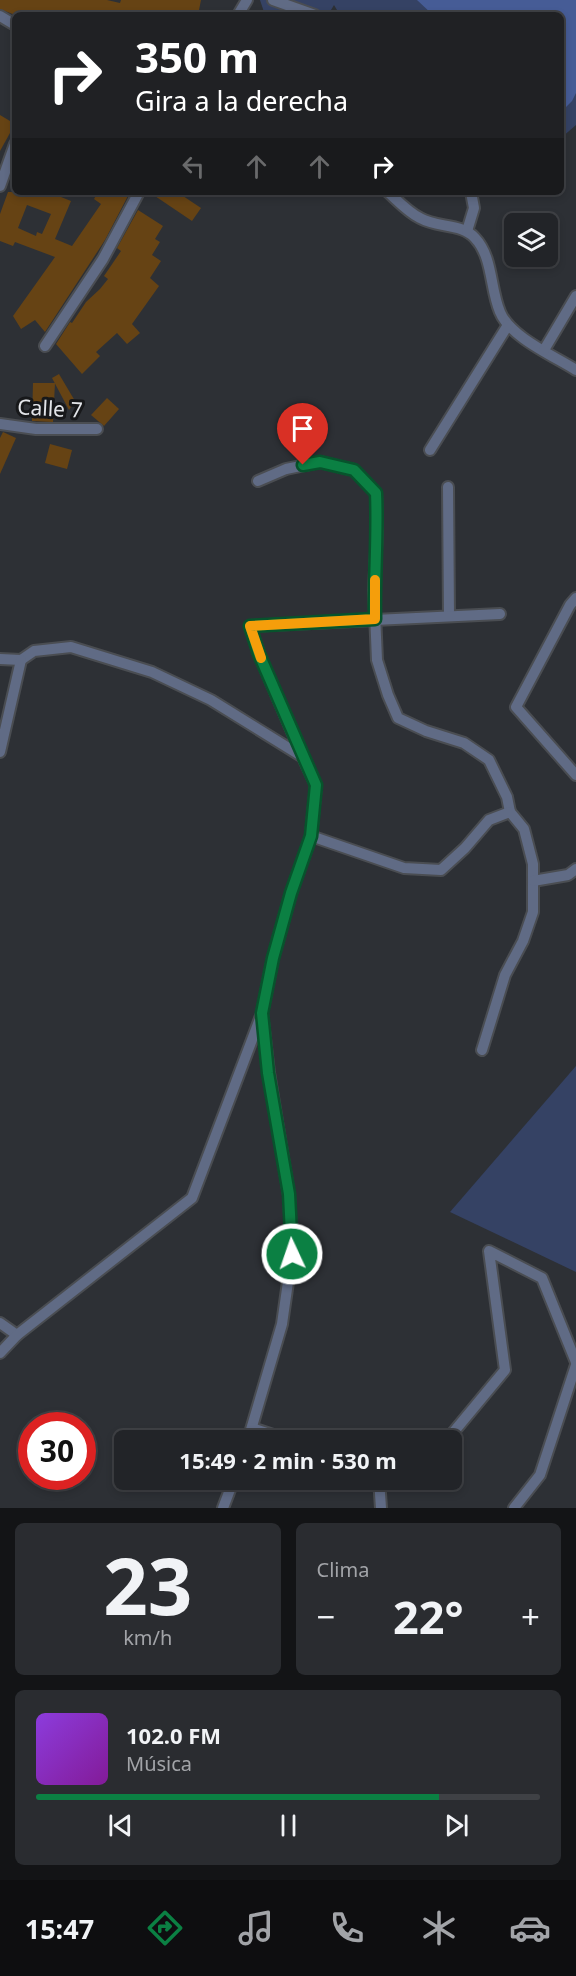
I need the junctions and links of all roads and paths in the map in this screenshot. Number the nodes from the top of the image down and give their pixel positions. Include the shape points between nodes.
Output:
1 (273, 0) edge
2 (288, 10) edge
3 (12, 152) edge
4 (0, 186) edge
5 (137, 195) edge
6 (392, 195) edge
7 (472, 195) edge
8 (467, 231) junction
9 (576, 296) edge
10 (508, 325) junction
11 (45, 346) dead end
12 (544, 350) junction
13 (576, 369) edge
14 (0, 424) edge
15 (97, 429) dead end
16 (429, 450) dead end
17 (258, 481) dead end
18 (448, 487) dead end
19 (576, 598) edge
20 (500, 614) dead end
21 (449, 616) junction
22 (375, 619) junction
23 (0, 658) edge
24 (21, 660) junction
25 (0, 753) edge
26 (303, 757) junction
27 (576, 775) edge
28 (510, 812) junction
29 (311, 836) junction
30 (576, 869) edge
31 (533, 881) junction
32 (262, 1013) junction
33 (482, 1050) dead end
34 (0, 1323) edge
35 (16, 1335) junction
36 (0, 1353) edge
37 (576, 1364) edge
38 (252, 1428) joint
39 (258, 1430) edge
40 (455, 1430) edge
41 (230, 1490) edge
42 (380, 1490) edge
43 (223, 1508) edge
44 (381, 1508) edge
45 (514, 1508) edge

1 - 2 street
3 - 4 street
5 - 11 street via 103,259
6 - 8 street via 420,219
7 - 8 street via 474,208
8 - 10 street via 484,250 500,312
9 - 12 street
10 - 12 street
10 - 16 street
12 - 13 street
14 - 15 street, Calle 7 via 36,429
17 - 22 street via 286,469 320,462 354,470 376,493
18 - 21 street
19 - 27 street via 516,706
20 - 21 street
21 - 22 street
22 - 26 street via 250,626
22 - 28 street via 377,660 398,718 464,743 489,760
23 - 24 street
24 - 25 street
24 - 26 street via 34,651 71,647 152,672 211,700
26 - 29 street via 316,785
28 - 29 street via 489,820 441,870 404,868
28 - 31 street via 524,829
29 - 32 street via 276,947
30 - 31 street via 568,875
31 - 33 street via 533,912 505,975
32 - 35 street via 192,1198
32 - 38 street via 289,1194 292,1254 282,1324
34 - 35 street
35 - 36 street
37 - 40 street via 542,1278 489,1251 505,1370
37 - 45 street via 540,1475
38 - 39 street
41 - 43 street
42 - 44 street

